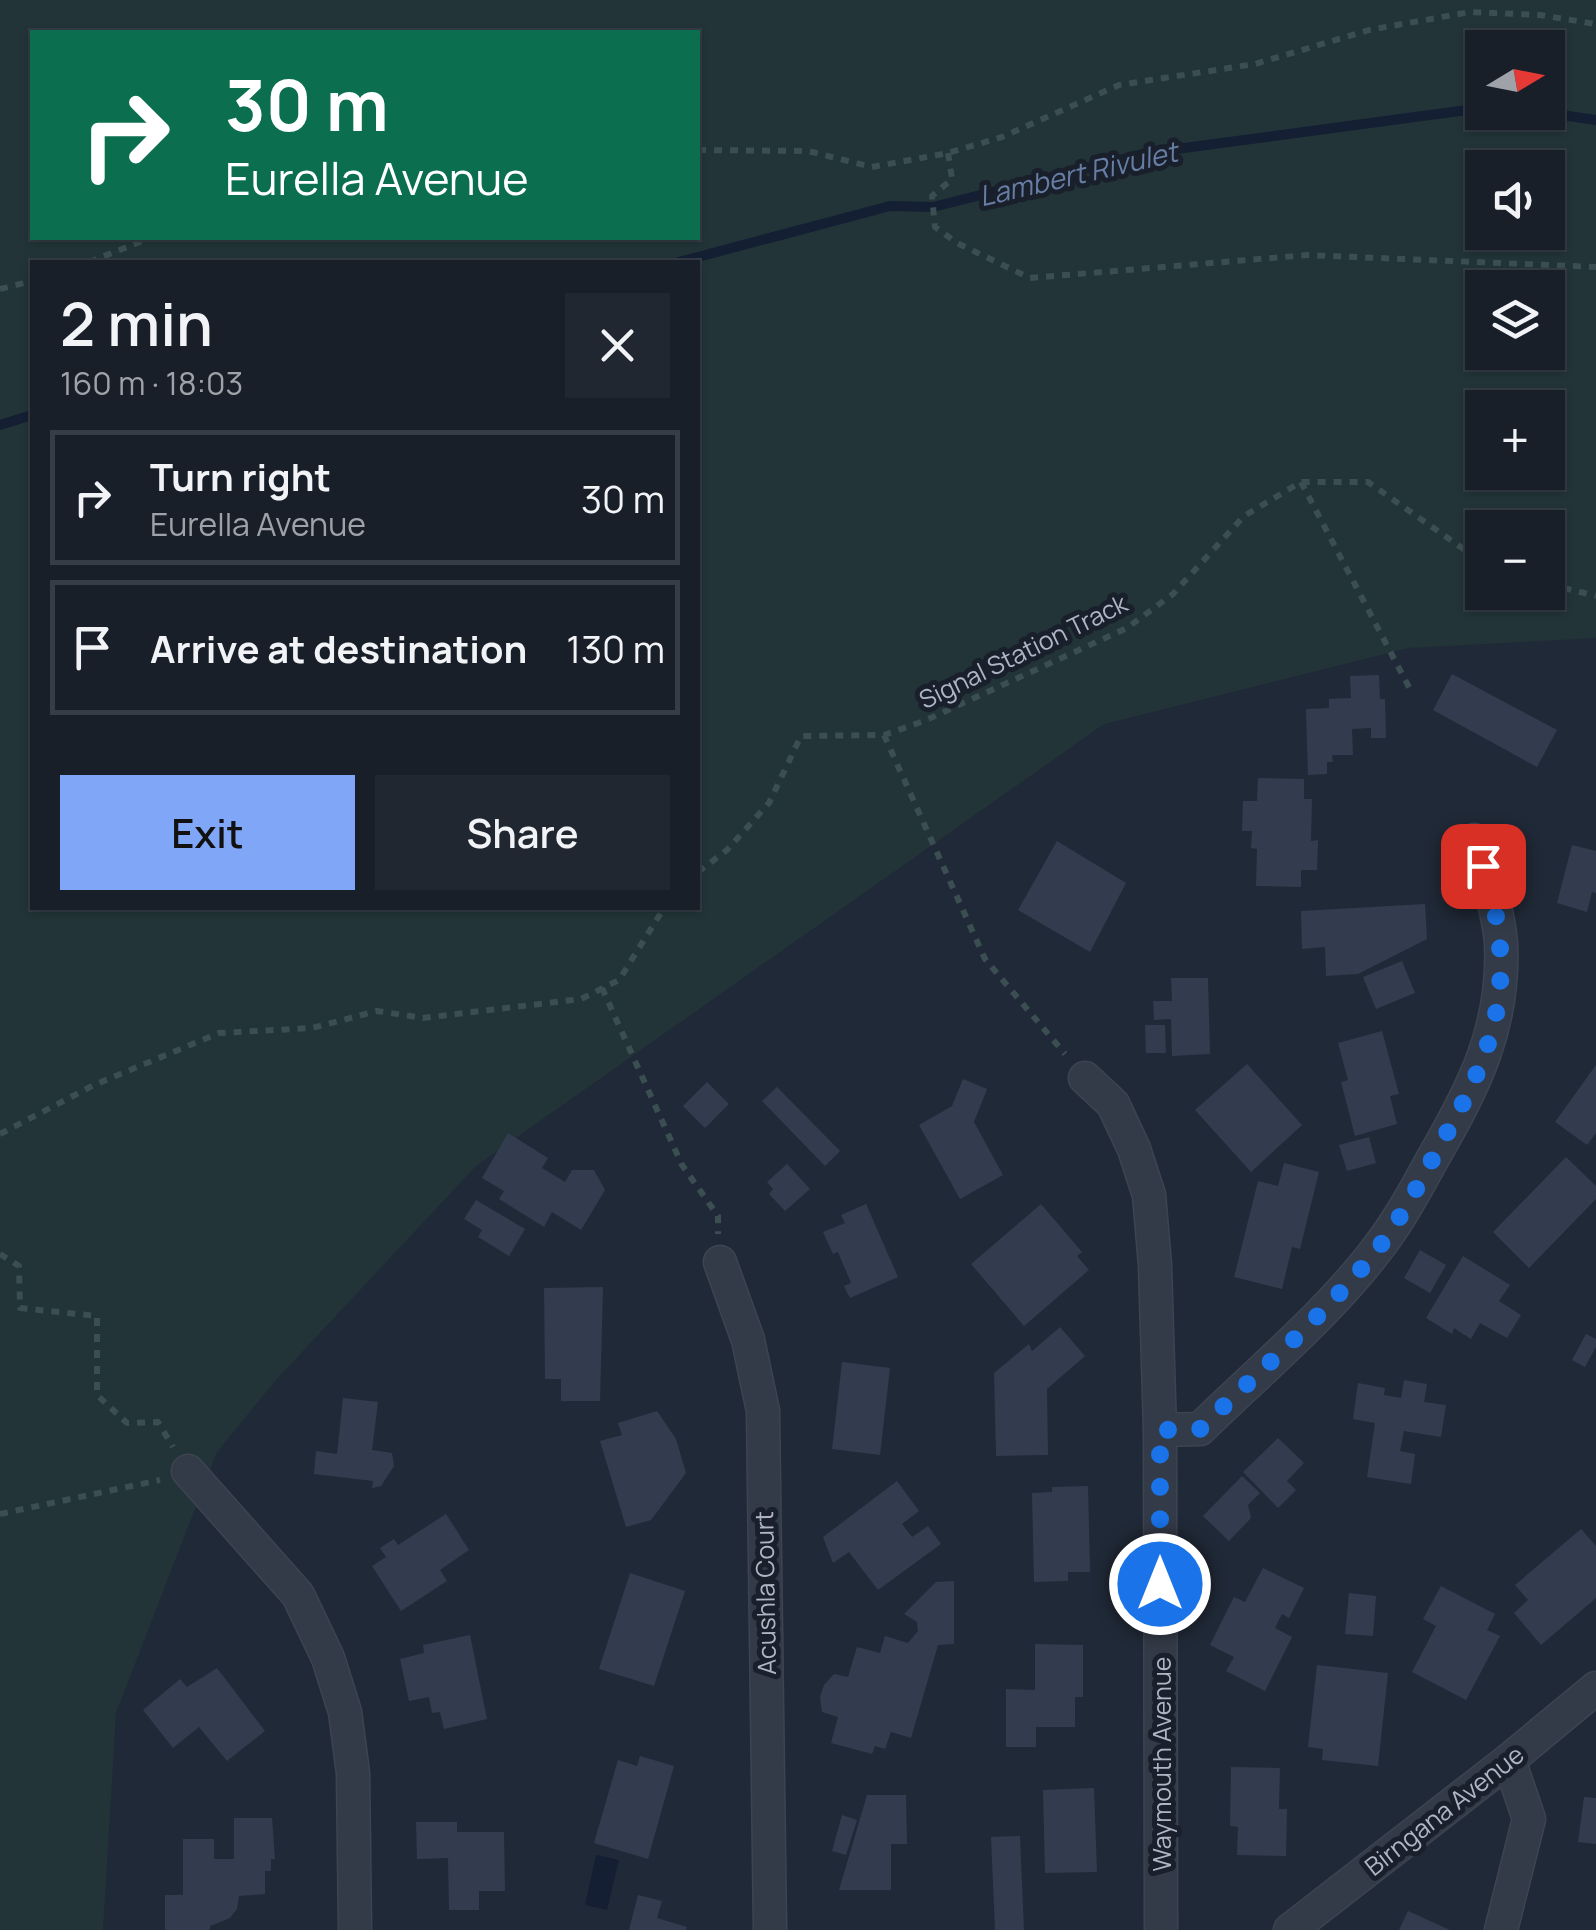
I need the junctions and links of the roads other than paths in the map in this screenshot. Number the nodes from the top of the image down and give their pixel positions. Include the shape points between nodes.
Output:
1 (1474, 840) dead end
2 (1085, 1078) road end
3 (720, 1262) road end
4 (1160, 1430) junction
5 (188, 1471) road end
6 (1596, 1688) edge
7 (1509, 1760) junction
8 (355, 1930) edge
9 (770, 1930) edge
10 (1161, 1930) edge
11 (1290, 1930) edge
12 (1502, 1930) edge

1 - 4 street via 1500,941 1497,1008 1473,1089 1412,1197 1330,1301 1200,1429
2 - 4 street, Waymouth Avenue via 1113,1104 1149,1195
3 - 9 street, Acushla Court via 748,1340 763,1410
4 - 10 street, Waymouth Avenue
5 - 8 street via 298,1595 328,1658 345,1712 353,1773
6 - 7 street, Birngana Avenue
7 - 11 street, Birngana Avenue
7 - 12 street via 1529,1818

